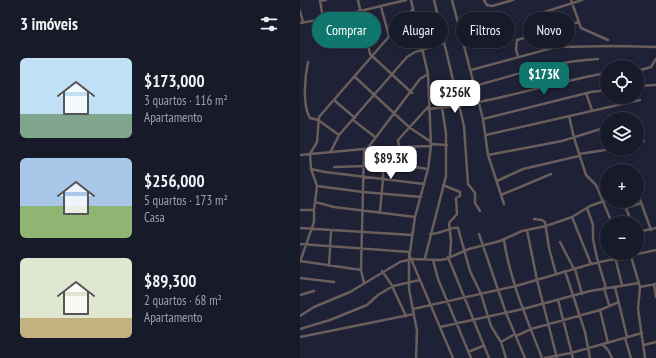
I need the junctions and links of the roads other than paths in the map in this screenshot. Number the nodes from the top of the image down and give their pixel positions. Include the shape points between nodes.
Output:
1 (326, 0) edge
2 (358, 0) edge
3 (406, 0) edge
4 (411, 0) edge
5 (434, 0) edge
6 (452, 0) edge
7 (484, 0) edge
8 (513, 0) edge
9 (582, 0) edge
10 (320, 1) edge
11 (572, 1) edge
12 (381, 7) junction
13 (413, 9) junction
14 (300, 11) edge
15 (322, 12) edge
16 (360, 12) joint
17 (410, 12) edge
18 (437, 12) edge
19 (543, 12) edge
20 (312, 20) edge
21 (301, 22) edge
22 (579, 22) junction
23 (389, 36) joint
24 (608, 40) dead end
25 (656, 47) edge
26 (368, 48) edge
27 (429, 48) edge
28 (445, 48) edge
29 (423, 50) junction
30 (373, 57) junction
31 (518, 57) junction
32 (656, 58) edge
33 (598, 60) dead end
34 (308, 62) dead end
35 (644, 69) edge
36 (471, 70) junction
37 (428, 74) junction
38 (600, 74) edge
39 (392, 75) junction
40 (355, 77) junction
41 (475, 85) junction
42 (656, 85) edge
43 (644, 86) edge
44 (455, 88) junction
45 (600, 91) edge
46 (374, 93) junction
47 (412, 93) junction
48 (586, 93) junction
49 (440, 95) dead end
50 (334, 100) junction
51 (479, 102) junction
52 (621, 104) edge
53 (459, 106) junction
54 (428, 108) junction
55 (442, 108) junction
56 (592, 110) junction
57 (395, 113) junction
58 (570, 116) junction
59 (354, 119) junction
60 (483, 119) junction
61 (318, 120) junction
62 (409, 127) junction
63 (600, 129) edge
64 (486, 134) junction
65 (339, 135) junction
66 (374, 137) junction
67 (574, 138) junction
68 (372, 142) junction
69 (431, 144) junction
70 (447, 145) junction
71 (399, 147) junction
72 (374, 148) junction
73 (384, 148) junction
74 (365, 149) junction
75 (331, 151) junction
76 (600, 151) edge
77 (310, 154) junction
78 (300, 155) edge
79 (488, 155) junction
80 (579, 155) junction
81 (384, 164) junction
82 (364, 165) junction
83 (334, 167) dead end
84 (311, 169) junction
85 (428, 169) junction
86 (552, 174) dead end
87 (364, 177) junction
88 (384, 179) junction
89 (497, 181) junction
90 (424, 184) junction
91 (317, 186) junction
92 (443, 186) junction
93 (363, 192) junction
94 (381, 194) junction
95 (501, 195) junction
96 (600, 196) edge
97 (421, 197) junction
98 (315, 202) junction
99 (600, 202) edge
100 (504, 204) dead end
101 (587, 208) junction
102 (626, 208) edge
103 (643, 208) edge
104 (300, 210) edge
105 (314, 210) junction
106 (363, 210) junction
107 (380, 211) junction
108 (480, 211) dead end
109 (629, 216) edge
110 (415, 217) junction
111 (572, 217) junction
112 (534, 219) dead end
113 (546, 226) junction
114 (300, 228) edge
115 (312, 228) junction
116 (656, 228) edge
117 (449, 229) junction
118 (331, 230) junction
119 (527, 230) junction
120 (651, 230) junction
121 (644, 231) edge
122 (362, 233) junction
123 (430, 234) junction
124 (478, 234) dead end
125 (412, 236) junction
126 (504, 240) junction
127 (560, 242) dead end
128 (300, 244) edge
129 (305, 245) junction
130 (481, 246) junction
131 (330, 247) junction
132 (362, 250) junction
133 (656, 250) edge
134 (464, 251) junction
135 (644, 252) edge
136 (409, 253) junction
137 (449, 256) junction
138 (426, 258) junction
139 (410, 259) junction
140 (433, 260) junction
141 (606, 260) edge
142 (616, 260) edge
143 (632, 260) edge
144 (300, 262) edge
145 (598, 262) junction
146 (591, 264) junction
147 (329, 266) junction
148 (574, 269) junction
149 (361, 270) junction
150 (382, 271) junction
151 (565, 271) junction
152 (556, 274) junction
153 (300, 278) edge
154 (420, 280) junction
155 (537, 280) junction
156 (409, 281) junction
157 (334, 282) dead end
158 (364, 283) junction
159 (639, 283) junction
160 (655, 284) edge
161 (622, 285) junction
162 (516, 286) junction
163 (392, 287) junction
164 (615, 287) junction
165 (640, 287) junction
166 (605, 288) junction
167 (498, 290) junction
168 (314, 291) dead end
169 (300, 294) edge
170 (481, 294) junction
171 (582, 294) junction
172 (573, 296) junction
173 (656, 297) edge
174 (464, 298) junction
175 (558, 300) junction
176 (449, 302) junction
177 (619, 302) junction
178 (543, 304) junction
179 (609, 305) junction
180 (431, 306) junction
181 (413, 309) junction
182 (523, 310) junction
183 (600, 310) junction
184 (506, 313) junction
185 (414, 314) junction
186 (579, 315) junction
187 (300, 316) edge
188 (406, 316) junction
189 (488, 317) junction
190 (472, 320) junction
191 (564, 320) junction
192 (456, 323) junction
193 (548, 326) junction
194 (440, 327) junction
195 (300, 329) edge
196 (531, 329) junction
197 (642, 333) junction
198 (516, 335) junction
199 (300, 337) edge
200 (626, 337) junction
201 (501, 342) junction
202 (656, 342) edge
203 (608, 343) junction
204 (603, 345) junction
205 (644, 345) junction
206 (483, 346) junction
207 (588, 348) junction
208 (468, 352) junction
209 (571, 353) junction
210 (557, 357) edge
211 (416, 358) edge
212 (453, 358) edge
213 (471, 358) edge
214 (489, 358) edge
215 (506, 358) edge
216 (525, 358) edge
217 (542, 358) edge
218 (546, 358) edge
219 (573, 358) edge
220 (590, 358) edge
221 (612, 358) edge
222 (631, 358) edge
223 (645, 358) edge

1 - 10 street
2 - 16 street
3 - 12 street
4 - 13 street
5 - 18 street
6 - 36 street
7 - 8 street via 487,5 492,6
9 - 11 street
10 - 15 street
11 - 19 street
11 - 22 street
12 - 16 street
12 - 23 street
13 - 17 street
13 - 29 street
14 - 21 street
20 - 21 street
22 - 24 street via 581,28
22 - 31 street via 517,40
23 - 30 street
25 - 31 street via 564,46
26 - 30 street
27 - 29 street
28 - 44 street
29 - 37 street
29 - 39 street via 410,54
30 - 39 street
30 - 40 street
31 - 36 street
32 - 35 street via 651,67
33 - 41 street via 580,60
34 - 61 street via 305,88 307,110 310,118
36 - 41 street
37 - 47 street via 420,79
37 - 54 street
38 - 51 street
39 - 46 street
39 - 47 street
40 - 46 street
40 - 50 street
41 - 44 street
41 - 51 street
42 - 43 street
44 - 53 street
45 - 48 street
46 - 57 street
46 - 59 street
47 - 57 street
48 - 56 street
48 - 60 street
49 - 55 street
50 - 59 street
50 - 61 street
51 - 53 street
51 - 60 street
52 - 56 street
53 - 55 street
53 - 108 street via 466,138 468,184 475,193 475,203
54 - 55 street
54 - 62 street
54 - 69 street
55 - 70 street
56 - 58 street
57 - 62 street
57 - 66 street
58 - 64 street
58 - 67 street
59 - 65 street
59 - 66 street
60 - 64 street
61 - 65 street
61 - 77 street via 316,142
62 - 69 street
62 - 71 street via 398,140
63 - 67 street
64 - 79 street
65 - 75 street
66 - 68 street
67 - 79 street
67 - 80 street
68 - 72 street
68 - 74 street
69 - 70 street
69 - 71 street
69 - 85 street
70 - 92 street via 446,176
71 - 73 street
72 - 73 street
72 - 74 street
73 - 81 street
74 - 75 street
74 - 82 street
75 - 77 street
76 - 80 street
77 - 78 street
77 - 84 street
79 - 89 street
80 - 89 street via 523,170
80 - 96 street via 586,175 596,186
81 - 82 street
81 - 85 street
81 - 88 street
82 - 83 street
82 - 87 street
84 - 87 street
84 - 91 street
85 - 90 street
86 - 95 street
87 - 88 street
87 - 93 street
88 - 90 street
88 - 94 street
89 - 95 street
90 - 97 street
91 - 93 street
91 - 98 street
92 - 117 street via 460,192 460,196 456,198 457,214 449,221
92 - 123 street
93 - 94 street
93 - 106 street
94 - 97 street
94 - 107 street
95 - 100 street
97 - 110 street
98 - 105 street
98 - 106 street via 334,208
99 - 101 street
101 - 111 street
101 - 145 street via 593,225
102 - 109 street
103 - 120 street
104 - 105 street
105 - 115 street
106 - 107 street
106 - 122 street
107 - 110 street
110 - 125 street
111 - 113 street
111 - 146 street
112 - 113 street via 542,220
113 - 119 street
113 - 152 street
114 - 115 street
115 - 118 street
115 - 129 street
116 - 120 street
117 - 123 street via 442,233
117 - 134 street via 458,228
117 - 137 street
118 - 122 street
118 - 131 street
119 - 126 street
119 - 155 street
120 - 121 street
122 - 125 street
122 - 132 street
123 - 138 street
124 - 130 street
125 - 136 street
126 - 130 street
126 - 162 street
127 - 148 street
128 - 129 street
129 - 131 street
129 - 144 street
130 - 134 street
130 - 167 street
131 - 132 street
131 - 147 street
132 - 136 street
132 - 149 street
133 - 135 street
134 - 137 street
134 - 170 street
136 - 139 street
137 - 140 street
137 - 174 street
138 - 139 street
138 - 140 street
139 - 150 street
139 - 154 street
139 - 156 street
140 - 176 street via 438,279
141 - 145 street
142 - 161 street
143 - 159 street
144 - 147 street
145 - 146 street
145 - 166 street
146 - 148 street
147 - 149 street
148 - 151 street
148 - 171 street
149 - 158 street
150 - 158 street
150 - 163 street
151 - 152 street
151 - 172 street
152 - 155 street
153 - 157 street
154 - 156 street
154 - 180 street
155 - 162 street
155 - 178 street
156 - 163 street
156 - 181 street
158 - 187 street
159 - 161 street
159 - 165 street
160 - 165 street
160 - 173 street
161 - 164 street
162 - 167 street
162 - 182 street
163 - 188 street
163 - 195 street via 359,308
164 - 166 street
164 - 177 street
165 - 197 street via 638,309
166 - 171 street
166 - 179 street
167 - 170 street
167 - 184 street
168 - 169 street
170 - 174 street
170 - 189 street
171 - 172 street
172 - 175 street
172 - 186 street
174 - 176 street
174 - 190 street
175 - 178 street
175 - 191 street
176 - 180 street
176 - 192 street
177 - 179 street
177 - 200 street
178 - 182 street
178 - 193 street
179 - 183 street
180 - 181 street
180 - 194 street
181 - 185 street
182 - 184 street
182 - 196 street
183 - 186 street
183 - 203 street
184 - 189 street
184 - 198 street
185 - 188 street
185 - 211 street
186 - 191 street
186 - 207 street
188 - 199 street
189 - 190 street
189 - 201 street
190 - 192 street
190 - 206 street
191 - 193 street
191 - 209 street
192 - 194 street
192 - 208 street
193 - 196 street
193 - 210 street
194 - 212 street
196 - 198 street
196 - 217 street
197 - 200 street
197 - 205 street
198 - 201 street
198 - 216 street
200 - 203 street
200 - 222 street
201 - 215 street
202 - 205 street
203 - 204 street
204 - 207 street
204 - 221 street
205 - 223 street
206 - 208 street
206 - 214 street
207 - 209 street
207 - 220 street
208 - 213 street
209 - 210 street
209 - 219 street
210 - 218 street

